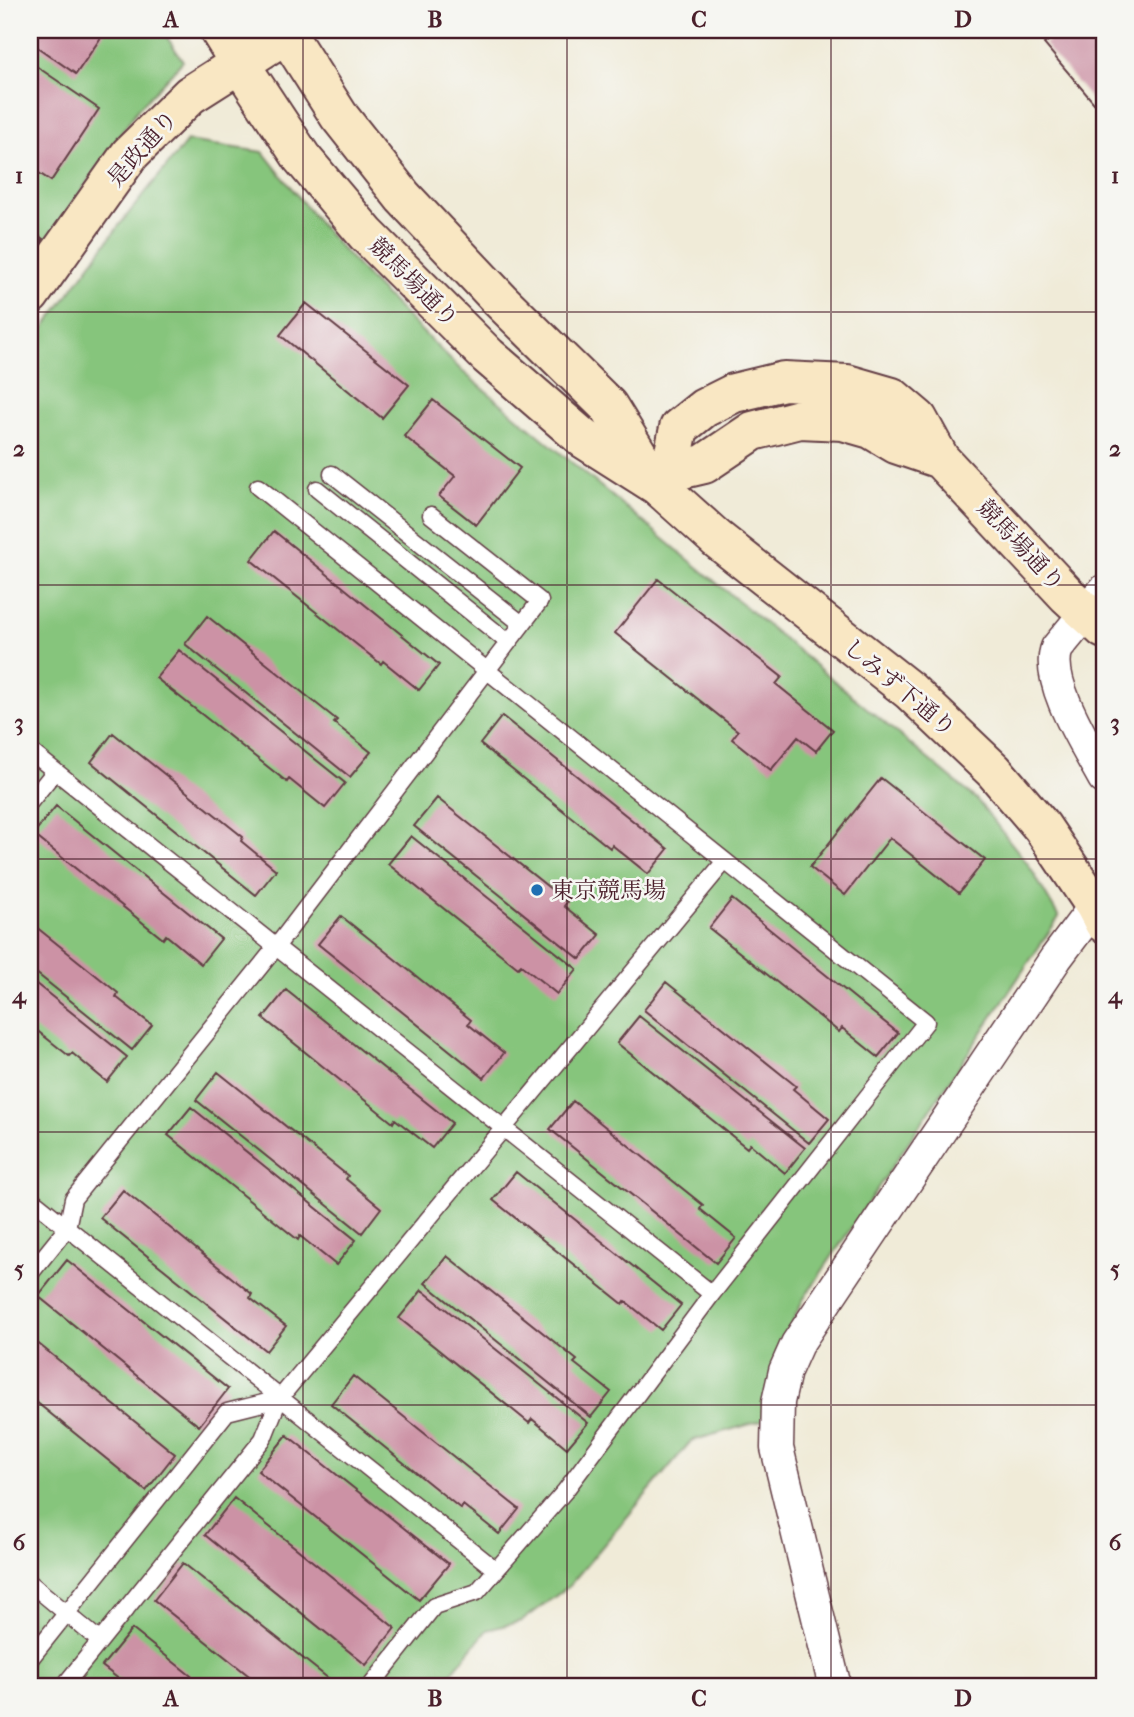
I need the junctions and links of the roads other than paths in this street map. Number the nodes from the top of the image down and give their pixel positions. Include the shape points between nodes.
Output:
1 (219, 30) edge
2 (285, 32) edge
3 (240, 64) junction
4 (373, 159) junction
5 (30, 295) edge
6 (488, 356) junction
7 (332, 474) dead end
8 (664, 479) junction
9 (258, 487) dead end
10 (317, 489) dead end
11 (431, 515) dead end
12 (1098, 611) edge
13 (522, 624) junction
14 (508, 642) junction
15 (487, 671) junction
16 (30, 751) edge
17 (55, 771) junction
18 (1104, 778) edge
19 (30, 802) edge
20 (724, 861) junction
21 (1100, 914) edge
22 (276, 947) junction
23 (503, 1128) junction
24 (30, 1198) edge
25 (67, 1228) junction
26 (30, 1274) edge
27 (712, 1294) junction
28 (279, 1399) junction
29 (496, 1570) junction
30 (30, 1583) edge
31 (66, 1613) junction
32 (100, 1641) junction
33 (30, 1659) edge
34 (63, 1687) edge
35 (370, 1687) edge
36 (835, 1687) edge

1 - 3 street, 競馬場通り
2 - 3 street, 是政通り
2 - 4 street
3 - 5 street, 是政通り via 190,95 130,154
3 - 6 street, 競馬場通り via 302,158 366,234
4 - 6 street via 364,155 350,162 348,172 354,183 449,292
4 - 8 street via 500,300 608,406
6 - 8 street, 競馬場通り via 584,439
7 - 13 lane
8 - 12 street, 競馬場通り via 678,428 734,393 784,381 847,384 891,397 918,419 940,459
8 - 21 street, しみず下通り via 718,539 910,691 995,771 1042,827
9 - 15 lane
10 - 14 lane
11 - 13 lane via 540,601
12 - 18 street via 1057,648 1054,657 1057,681
13 - 14 lane
14 - 15 lane
15 - 20 lane
15 - 22 lane
16 - 17 lane
17 - 19 lane
17 - 22 lane
20 - 23 lane
20 - 27 lane via 926,1023
21 - 36 street via 1056,958 797,1344 785,1371 778,1402 777,1448
22 - 23 lane
22 - 25 lane via 73,1199
23 - 27 lane
23 - 28 lane
24 - 25 lane
25 - 26 lane
25 - 28 lane
27 - 29 lane via 565,1491
28 - 29 lane
28 - 31 lane via 227,1412
28 - 32 lane via 263,1439
29 - 35 lane via 477,1592 434,1606
30 - 31 lane
31 - 32 lane
31 - 33 lane
32 - 34 lane

